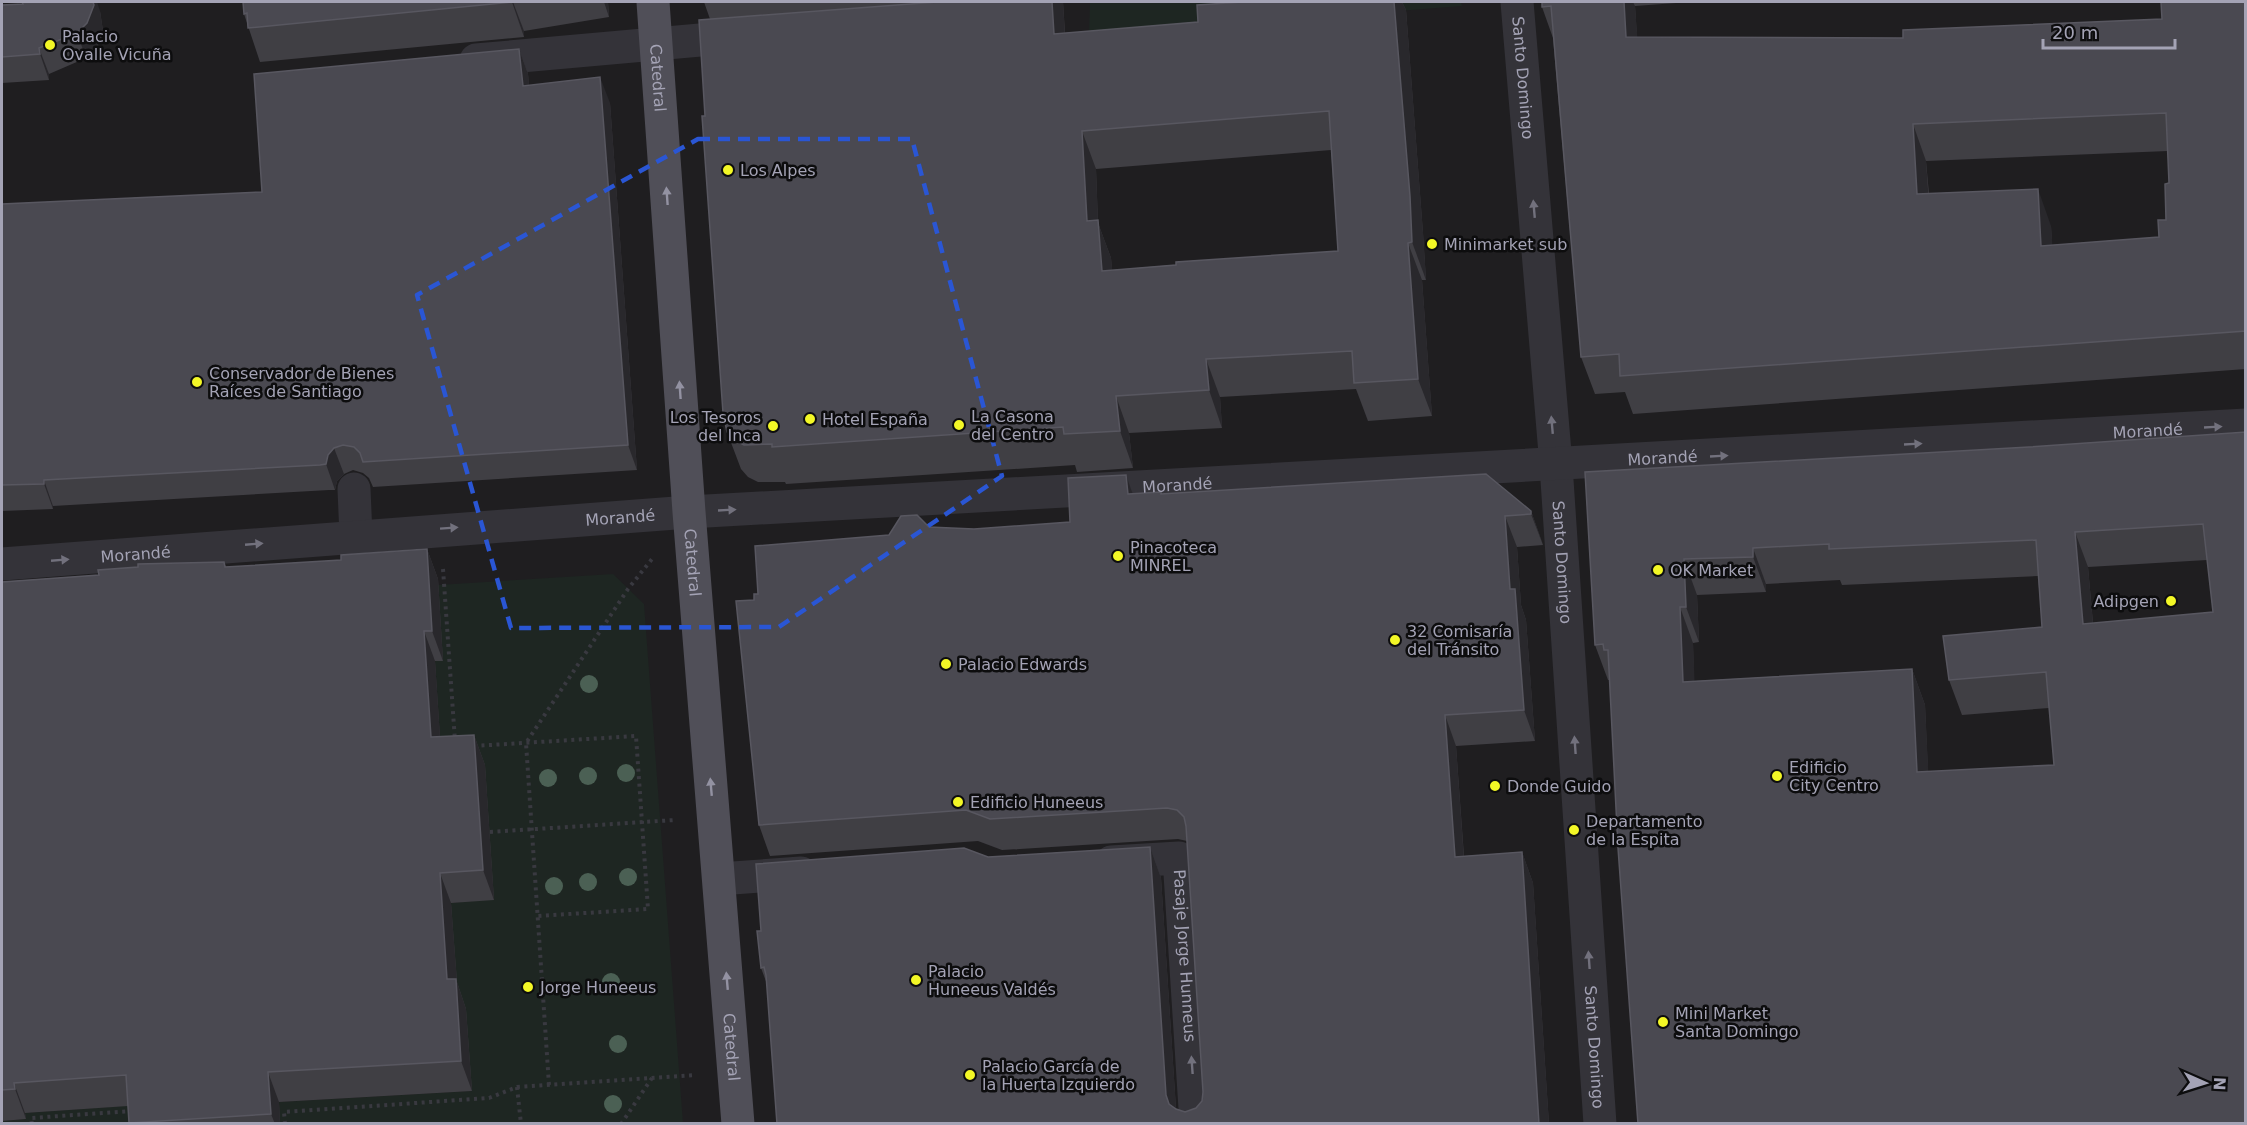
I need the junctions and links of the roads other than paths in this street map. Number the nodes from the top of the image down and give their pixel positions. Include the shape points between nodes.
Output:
1 (653, 2) edge
2 (1517, 2) edge
3 (773, 34) edge
4 (656, 43) junction
5 (441, 64) edge
6 (2246, 425) edge
7 (1556, 465) junction
8 (354, 489) dead end
9 (689, 512) junction
10 (357, 536) junction
11 (2, 564) edge
12 (1077, 864) edge
13 (825, 871) edge
14 (718, 879) junction
15 (738, 1124) edge
16 (1196, 1124) edge
17 (1600, 1124) edge

1 - 4 main road, Catedral
7 -> 2 street, Santo Domingo
3 - 4 street
4 - 5 street
9 -> 4 main road, Catedral
7 -> 6 street, Morandé
9 -> 7 street, Morandé
17 -> 7 street, Santo Domingo
8 - 10 street
10 -> 9 street, Morandé
14 -> 9 main road, Catedral
11 -> 10 street, Morandé
16 -> 12 street, Pasaje Jorge Hunneus via 1179,858
13 - 14 street
15 -> 14 main road, Catedral

